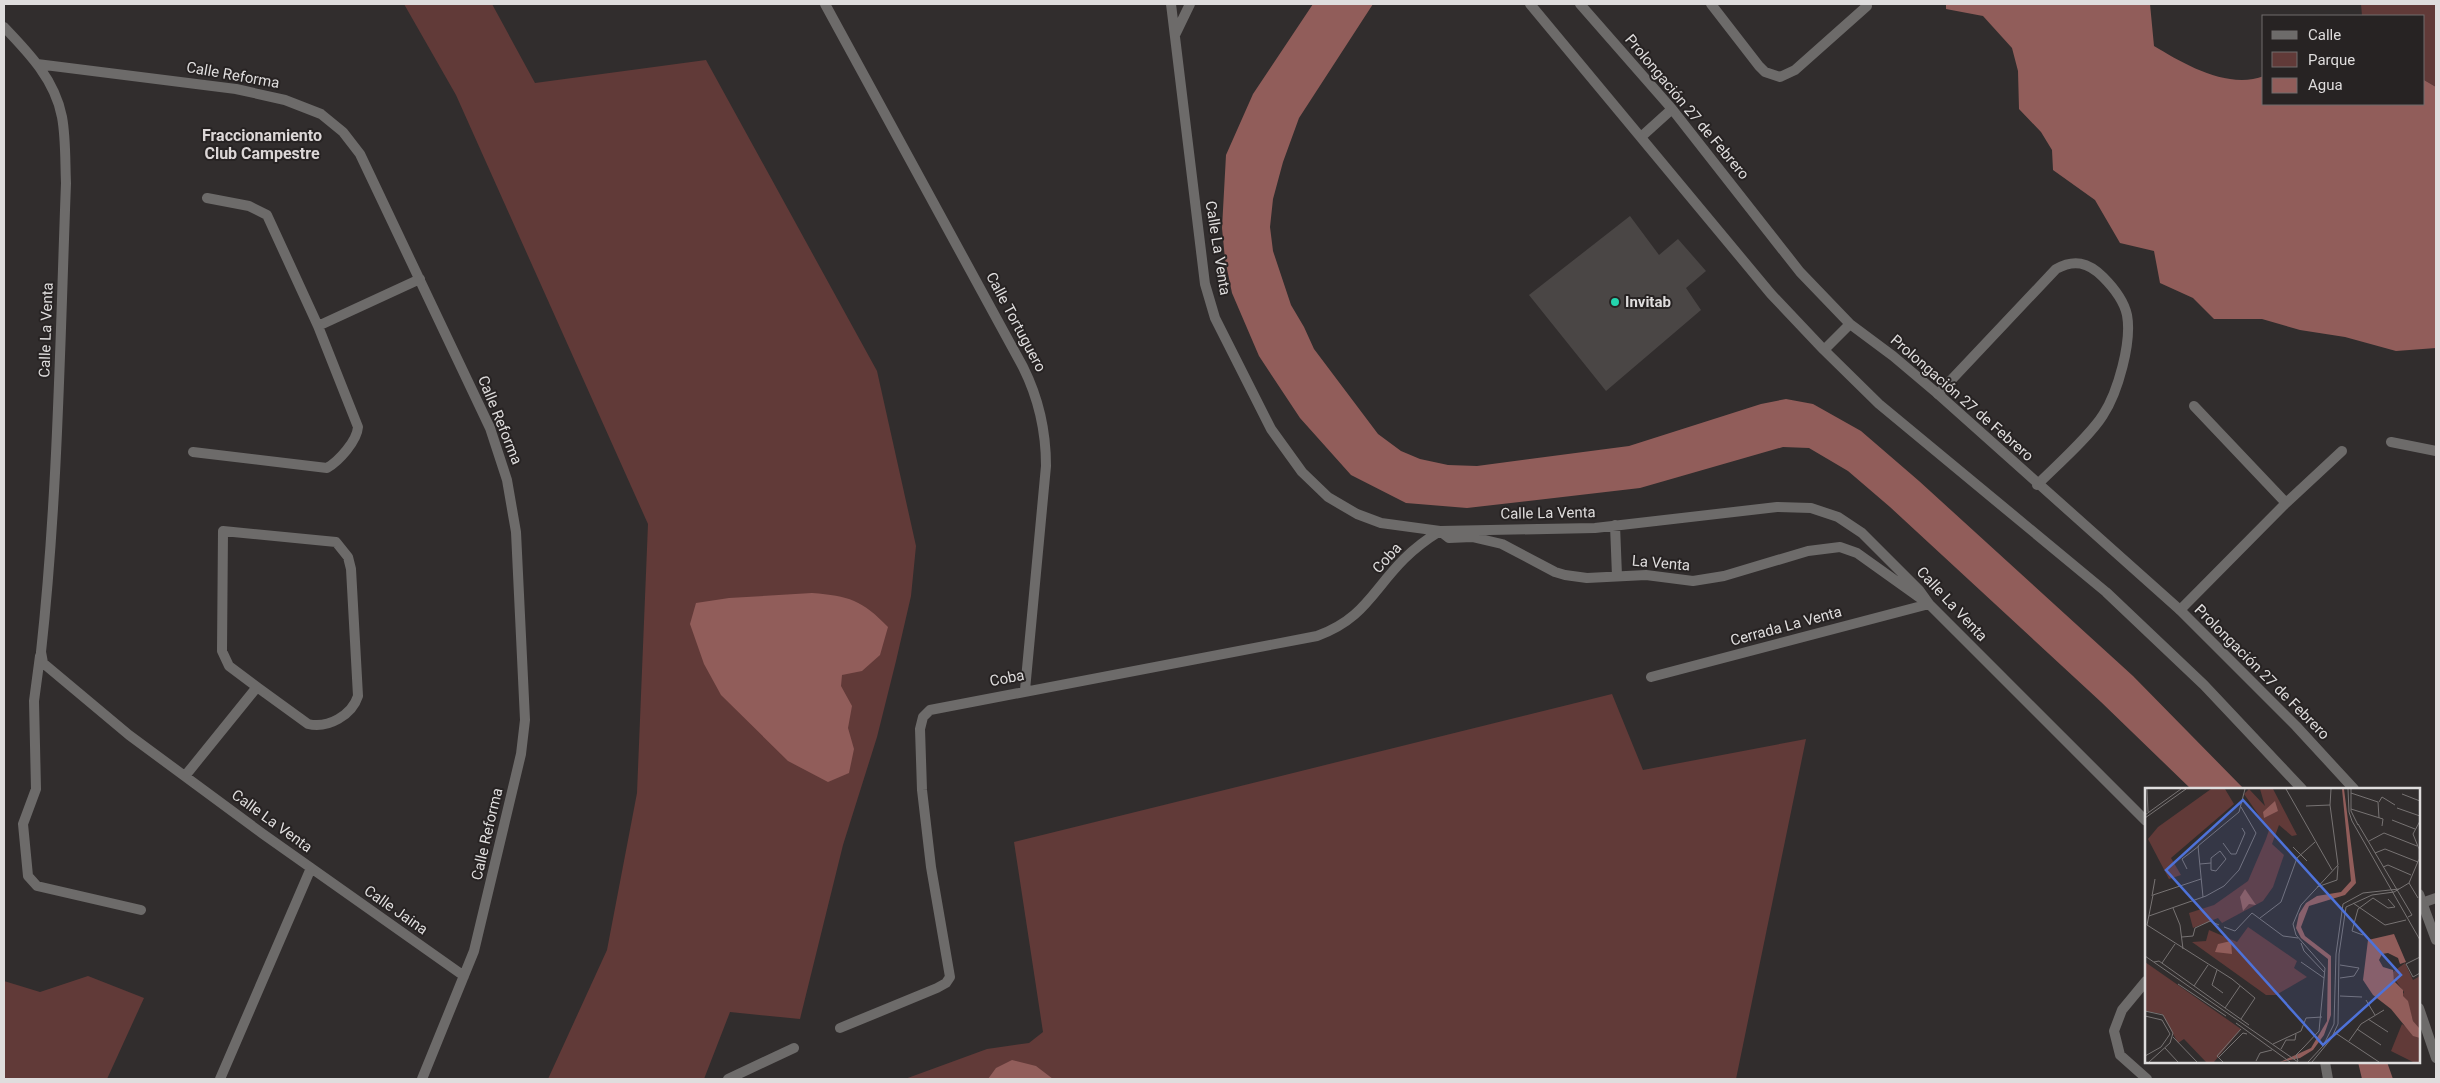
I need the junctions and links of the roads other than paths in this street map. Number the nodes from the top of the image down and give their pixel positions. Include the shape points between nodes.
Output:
1 (825, 4) edge
2 (1171, 4) edge
3 (1190, 4) edge
4 (1530, 4) edge
5 (1580, 4) edge
6 (1711, 4) edge
7 (1867, 6) dead end
8 (4, 27) edge
9 (1175, 36) junction
10 (37, 64) junction
11 (1672, 110) junction
12 (1641, 137) junction
13 (207, 198) dead end
14 (420, 279) junction
15 (1850, 324) junction
16 (318, 326) junction
17 (1824, 350) junction
18 (1938, 394) junction
19 (2194, 406) dead end
20 (2391, 442) dead end
21 (2342, 451) dead end
22 (2436, 451) edge
23 (193, 452) dead end
24 (2038, 485) junction
25 (2286, 503) junction
26 (1615, 526) junction
27 (1440, 531) junction
28 (1617, 576) junction
29 (1929, 604) junction
30 (2180, 610) junction
31 (41, 652) junction
32 (1650, 677) dead end
33 (257, 687) junction
34 (1026, 690) junction
35 (185, 776) junction
36 (2301, 788) edge
37 (2353, 788) edge
38 (2145, 820) edge
39 (311, 868) junction
40 (2436, 898) edge
41 (2420, 900) edge
42 (141, 910) dead end
43 (2436, 940) edge
44 (464, 976) junction
45 (2145, 983) edge
46 (2420, 1011) edge
47 (840, 1028) dead end
48 (794, 1048) dead end
49 (2436, 1058) edge
50 (2325, 1063) edge
51 (220, 1079) edge
52 (422, 1079) edge
53 (728, 1079) edge
54 (2147, 1079) edge
55 (2328, 1079) edge

1 - 34 street, Calle Tortuguero via 974,275 1038,399 1046,466
2 - 9 street, Calle La Venta
3 - 9 street
4 - 12 street
5 - 11 street, Prolongación 27 de Febrero
6 - 7 street via 1759,66 1765,72 1780,77 1795,70
8 - 10 street, Calle La Venta
9 - 27 street, Calle La Venta via 1205,284 1215,318 1271,429 1302,472 1339,504 1381,523
10 - 14 street, Calle Reforma via 262,93 321,114 343,132 360,154
10 - 31 street, Calle La Venta via 53,90 62,116 66,184 56,464
11 - 12 street
11 - 15 street, Prolongación 27 de Febrero via 1800,272
12 - 17 street via 1771,294
13 - 16 street via 249,206 267,215
14 - 16 street
14 - 44 street, Calle Reforma via 490,428 507,480 517,542 524,738 474,951
15 - 17 street
15 - 18 street, Prolongación 27 de Febrero
16 - 23 street via 358,427 353,440 333,465 320,468
17 - 36 street via 1879,404 2106,592 2204,685
18 - 24 street, Prolongación 27 de Febrero
18 - 24 street via 2056,270 2076,262 2096,270 2122,300 2127,315 2128,334 2121,370 2103,416
19 - 25 street
20 - 22 street
21 - 25 street
24 - 30 street, Prolongación 27 de Febrero
25 - 30 street
26 - 27 street, Calle La Venta
26 - 28 street
26 - 29 street, Calle La Venta via 1777,507 1811,508 1838,517 1862,533
27 - 28 street, La Venta via 1449,538 1472,537 1502,544 1565,575 1587,578
27 - 34 street, Coba via 1404,559 1362,610 1334,630 1160,667
28 - 29 street, La Venta via 1646,575 1701,581 1808,551 1840,547 1857,553
29 - 32 street, Cerrada La Venta
29 - 38 street, Calle La Venta
30 - 37 street, Prolongación 27 de Febrero
31 - 35 street, Calle La Venta via 43,663 50,671
31 - 42 street, Calle La Venta via 34,701 36,789 23,824 28,876 37,886
33 - 33 street via 229,666 222,651 224,531 336,542 348,557 351,569 356,702 338,718 326,724 313,725
33 - 35 street
34 - 47 street, Coba via 936,707 923,717 920,729 922,790 931,868 950,977 937,988
35 - 39 street, Calle La Venta
39 - 44 street, Calle Jaina
39 - 51 street, Calle La Venta
40 - 41 street
41 - 43 street
44 - 52 street, Calle Reforma
45 - 54 street via 2122,1010 2114,1031 2120,1055
46 - 49 street
48 - 53 street
50 - 55 street

